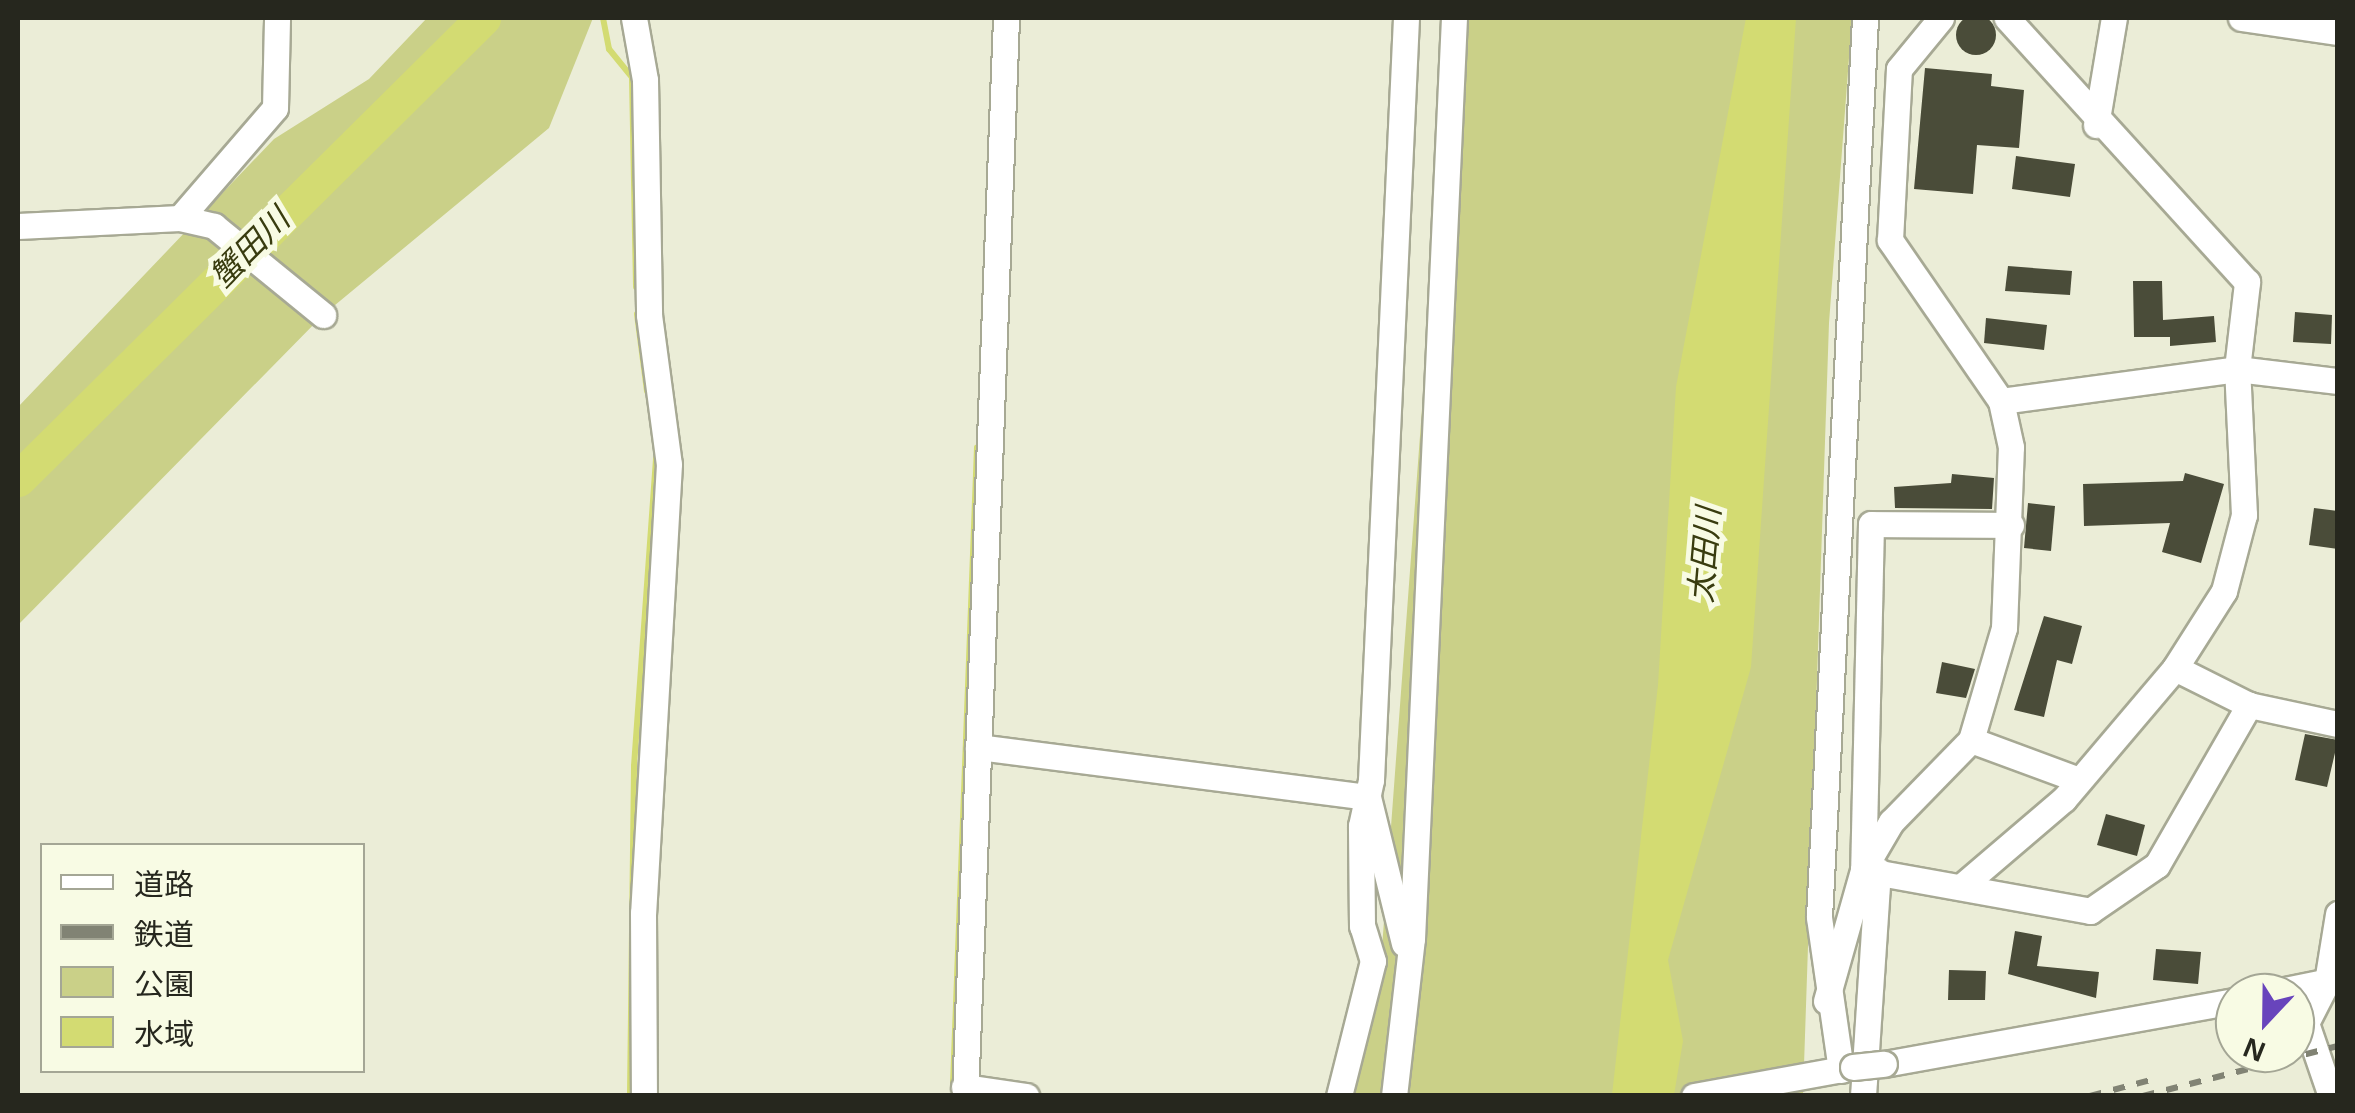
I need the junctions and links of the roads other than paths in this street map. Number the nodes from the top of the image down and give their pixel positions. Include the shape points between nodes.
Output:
1 (277, 18) edge
2 (634, 18) edge
3 (1006, 18) edge
4 (1406, 18) edge
5 (1454, 18) edge
6 (1865, 18) edge
7 (1940, 18) edge
8 (2007, 18) edge
9 (2114, 18) edge
10 (2241, 18) edge
11 (2338, 32) edge
12 (2096, 125) junction
13 (180, 218) junction
14 (18, 226) edge
15 (322, 315) dead end
16 (2238, 369) junction
17 (2338, 381) edge
18 (2001, 401) junction
19 (2010, 524) junction
20 (2175, 668) junction
21 (2249, 705) junction
22 (2338, 724) edge
23 (1971, 740) junction
24 (978, 746) junction
25 (2079, 780) junction
26 (1368, 796) junction
27 (1870, 870) junction
28 (1962, 886) junction
29 (2338, 914) edge
30 (1410, 963) junction
31 (2332, 981) edge
32 (1826, 1001) junction
33 (2315, 1002) edge
34 (2215, 1005) edge
35 (2315, 1055) edge
36 (1847, 1068) junction
37 (964, 1091) edge
38 (644, 1096) edge
39 (1026, 1096) edge
40 (1340, 1096) edge
41 (1394, 1096) edge
42 (1694, 1096) edge
43 (1863, 1096) edge
44 (2331, 1096) edge

1 - 13 street via 275,108
2 - 38 street via 644,67 649,316 668,464 643,913
3 - 24 street
4 - 26 street
5 - 30 street
6 - 32 street via 1819,917
7 - 18 street via 1899,68 1890,240
8 - 12 street
9 - 12 street
10 - 11 street
12 - 16 street via 2247,282
13 - 14 street
13 - 15 street via 214,226
16 - 17 street
16 - 18 street
16 - 20 street via 2244,515 2237,551 2224,591
18 - 19 street
19 - 23 street via 2004,628
19 - 27 street via 1871,524
20 - 21 street
20 - 25 street
21 - 22 street
21 - 28 street via 2157,865 2090,910
23 - 25 street
23 - 27 street via 1891,822
24 - 26 street
24 - 37 street
25 - 28 street
26 - 30 street
26 - 40 street via 1362,926 1372,961
27 - 28 street
27 - 32 street
27 - 43 street
29 - 31 street
30 - 41 street
31 - 33 street
32 - 36 street
34 - 36 street, bridge
35 - 44 street
36 - 42 street
37 - 39 street

